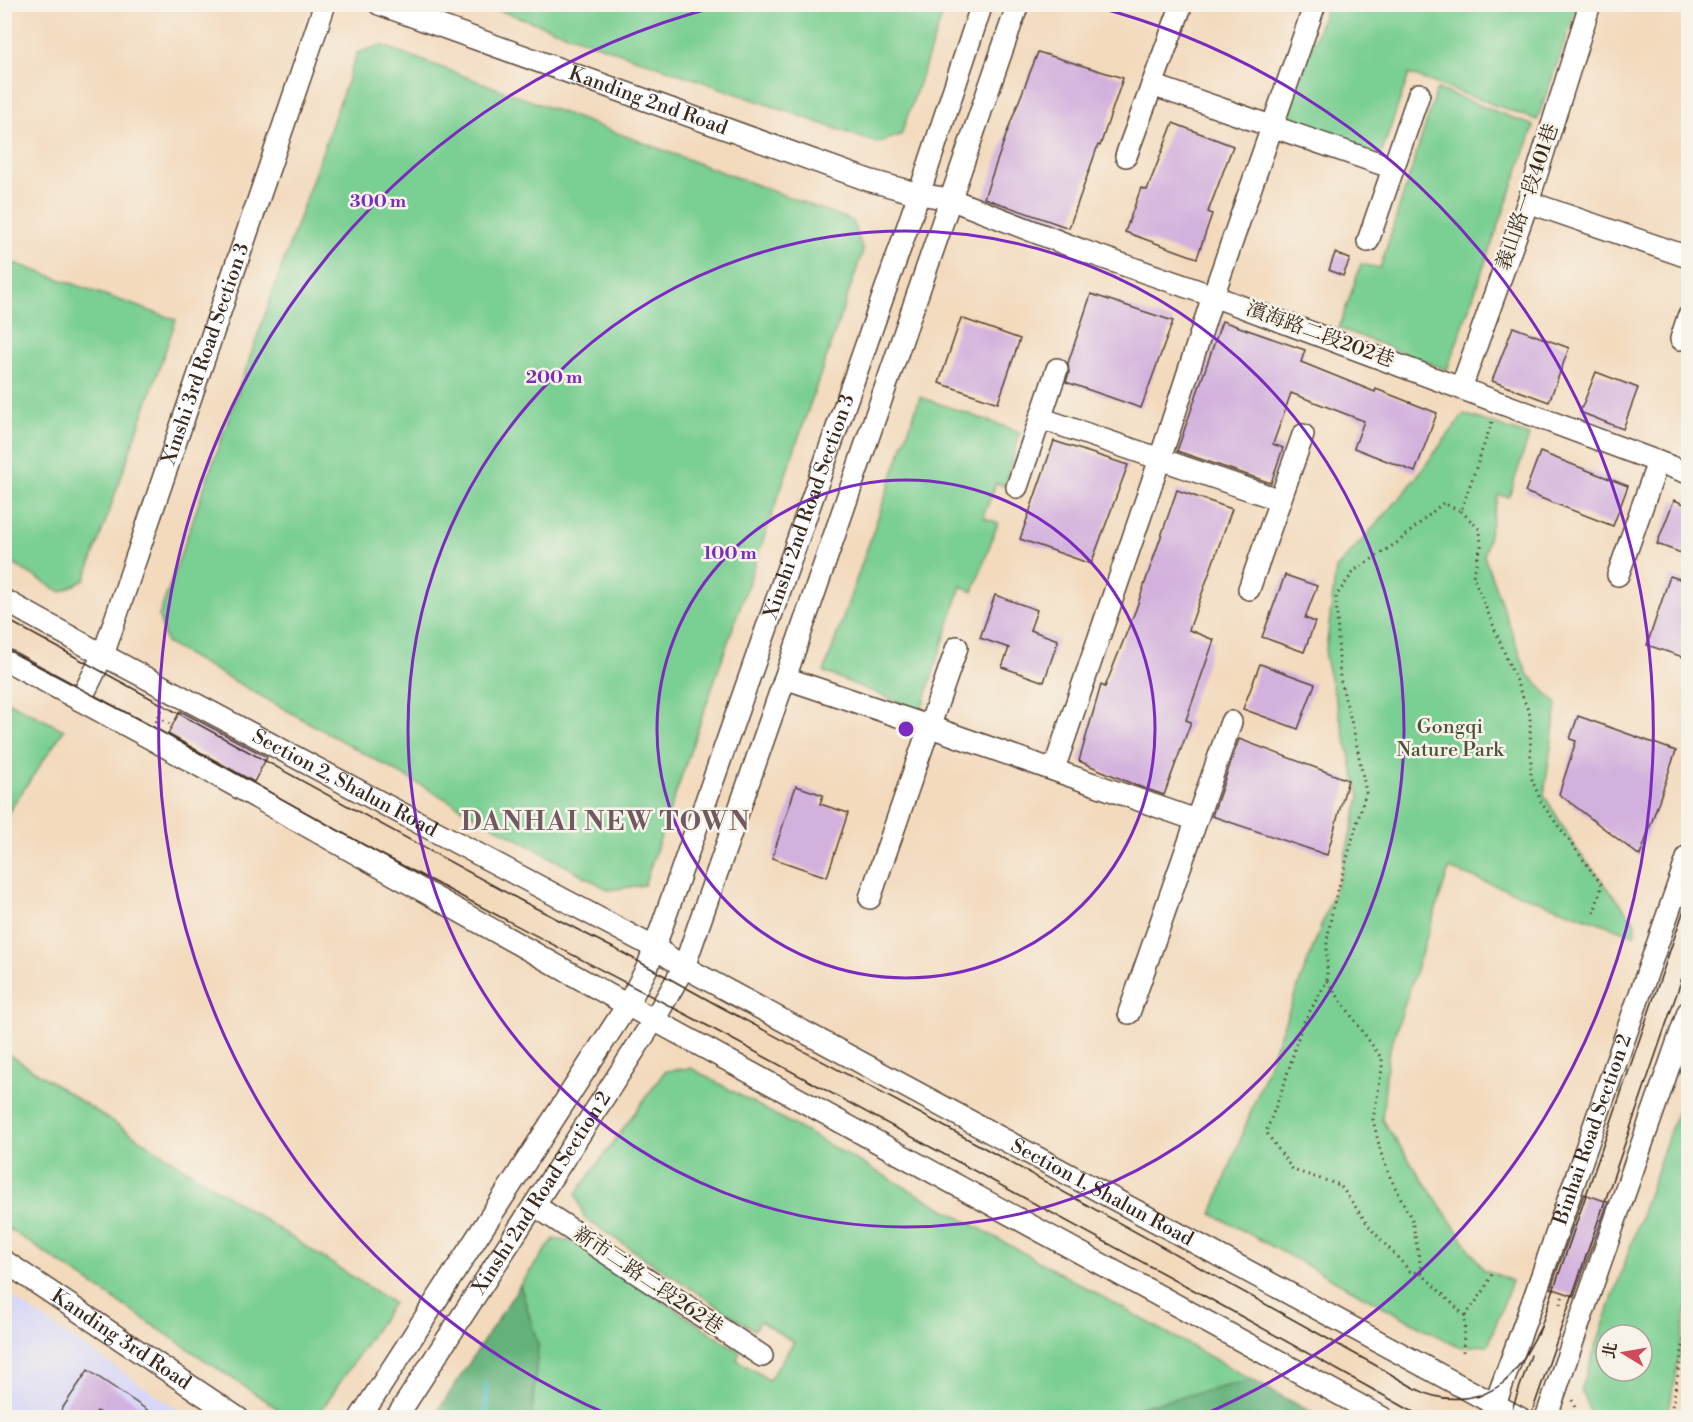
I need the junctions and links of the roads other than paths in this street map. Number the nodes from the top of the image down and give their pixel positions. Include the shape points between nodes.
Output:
1 (325, 4) edge
2 (379, 4) edge
3 (982, 4) edge
4 (1018, 4) edge
5 (1315, 4) edge
6 (1590, 4) edge
7 (1180, 9) dead end
8 (1152, 86) junction
9 (1419, 94) dead end
10 (1273, 128) junction
11 (1126, 156) dead end
12 (1393, 168) junction
13 (919, 194) junction
14 (950, 199) junction
15 (1528, 202) junction
16 (1368, 241) dead end
17 (1689, 257) edge
18 (1213, 296) junction
19 (1689, 317) edge
20 (1681, 339) dead end
21 (1057, 369) dead end
22 (1461, 388) junction
23 (1040, 418) junction
24 (1303, 435) dead end
25 (1160, 459) junction
26 (1658, 462) junction
27 (1689, 473) edge
28 (1017, 487) dead end
29 (1280, 500) junction
30 (1618, 575) dead end
31 (1249, 589) dead end
32 (4, 600) edge
33 (957, 647) dead end
34 (103, 655) junction
35 (4, 659) edge
36 (785, 678) junction
37 (78, 699) junction
38 (1230, 722) dead end
39 (928, 726) junction
40 (1053, 769) junction
41 (1196, 820) junction
42 (1689, 856) edge
43 (870, 898) dead end
44 (655, 948) junction
45 (684, 967) junction
46 (628, 1004) junction
47 (1689, 1012) edge
48 (1129, 1013) dead end
49 (654, 1020) junction
50 (534, 1205) junction
51 (4, 1261) edge
52 (762, 1356) dead end
53 (1493, 1411) edge
54 (238, 1418) edge
55 (360, 1418) edge
56 (396, 1418) edge
57 (1383, 1418) edge
58 (1520, 1418) edge
59 (1546, 1418) edge

1 - 34 street, Xinshi 3rd Road Section 3
2 - 13 street, Kanding 2nd Road via 857,176
3 - 13 street, Xinshi 2nd Road Section 3
4 - 14 street, Xinshi 2nd Road Section 3
5 - 10 street
6 - 15 street, 義山路一段401巷
7 - 8 street
8 - 10 street
8 - 11 street
9 - 12 street
10 - 12 street
10 - 18 street
12 - 16 street
13 - 14 street, Kanding 2nd Road
13 - 44 street, Xinshi 2nd Road Section 3
14 - 18 street, 濱海路二段202巷
14 - 36 street, Xinshi 2nd Road Section 3
15 - 17 street
15 - 22 street, 義山路一段401巷
18 - 22 street, 濱海路二段202巷
18 - 25 street
19 - 20 street
21 - 23 street
22 - 26 street, 濱海路二段202巷
23 - 25 street
23 - 28 street
24 - 29 street
25 - 29 street
25 - 40 street
26 - 27 street, 濱海路二段202巷
26 - 30 street
29 - 31 street
32 - 34 street, Section 2, Shalun Road
33 - 39 street
34 - 37 street, Xinshi 3rd Road Section 3
34 - 44 street, Section 2, Shalun Road
35 - 37 street
36 - 39 street
36 - 45 street, Xinshi 2nd Road Section 3
37 - 46 street
38 - 41 street
39 - 40 street
39 - 43 street
40 - 41 street
41 - 48 street
42 - 53 street, Binhai Road Section 2
44 - 45 street, Section 2, Shalun Road
44 - 46 street, Xinshi 2nd Road Section 3
45 - 49 street, Xinshi 2nd Road Section 2
45 - 53 street, Section 1, Shalun Road
46 - 49 street
46 - 55 street, Xinshi 2nd Road Section 2
47 - 59 street
49 - 50 street, Xinshi 2nd Road Section 2
49 - 57 street
50 - 52 street, 新市二路二段262巷
50 - 56 street, Xinshi 2nd Road Section 2
51 - 54 street, Kanding 3rd Road
53 - 58 street, Section 1, Shalun Road

